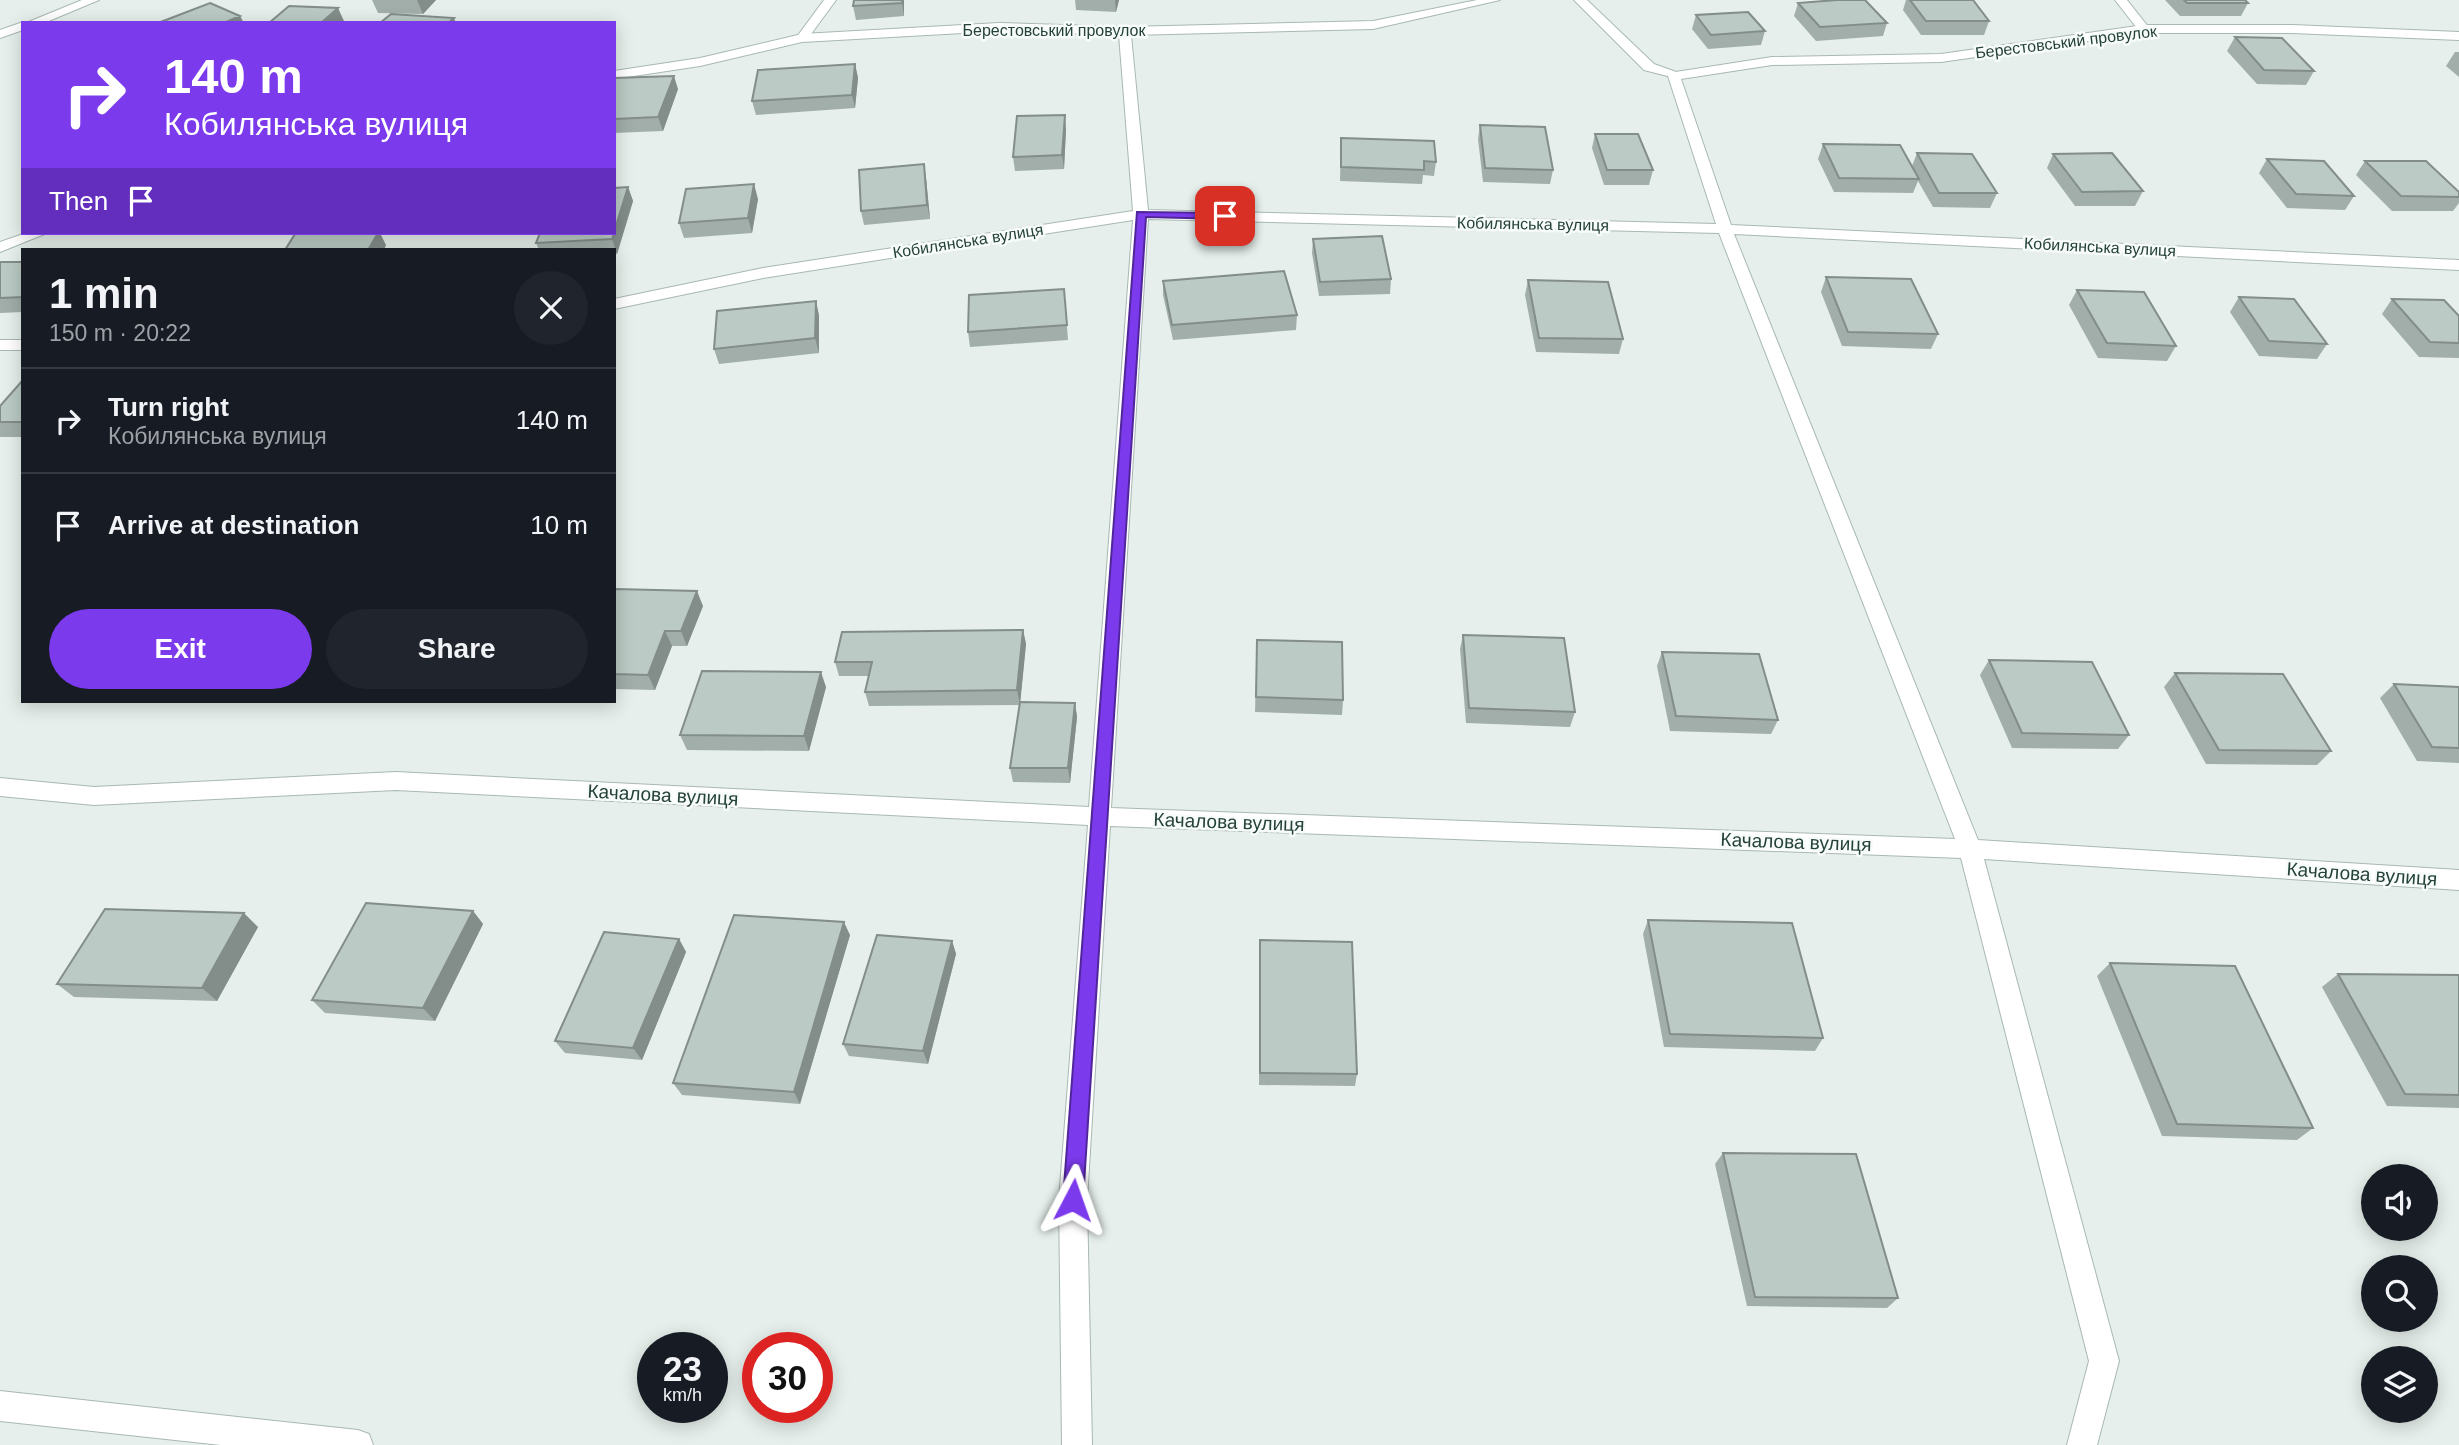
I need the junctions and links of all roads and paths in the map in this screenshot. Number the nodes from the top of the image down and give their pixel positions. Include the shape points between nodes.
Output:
1 (93, 0) edge
2 (830, 0) edge
3 (1494, 0) edge
4 (1580, 0) edge
5 (2121, 0) edge
6 (37, 21) edge
7 (21, 27) edge
8 (2144, 29) junction
9 (1125, 31) junction
10 (4, 33) edge
11 (2459, 36) edge
12 (21, 37) edge
13 (802, 38) junction
14 (616, 75) edge
15 (1674, 76) junction
16 (1141, 214) junction
17 (1725, 229) junction
18 (34, 235) edge
19 (0, 247) edge
20 (2459, 265) edge
21 (616, 304) edge
22 (0, 345) edge
23 (21, 345) edge
24 (0, 787) edge
25 (1101, 817) junction
26 (1970, 849) junction
27 (2459, 880) edge
28 (0, 1406) edge
29 (358, 1445) edge
30 (1077, 1445) edge
31 (2082, 1445) edge

1 - 6 street
2 - 13 street
3 - 9 street, Берестовський провулок via 1373,25
4 - 15 street via 1649,67
5 - 8 street
7 - 10 street
8 - 11 street, Берестовський провулок
8 - 15 street, Берестовський провулок via 1941,58 1772,61
9 - 13 street, Берестовський провулок via 999,27
9 - 16 street
10 - 12 street
13 - 14 street, Берестовський провулок via 700,62
15 - 17 street
16 - 17 street, Кобилянська вулиця
16 - 21 street, Кобилянська вулиця via 763,273
16 - 25 street
17 - 20 street, Кобилянська вулиця
17 - 26 street
18 - 19 street
22 - 23 street
24 - 25 street, Качалова вулиця via 94,796 396,781
25 - 26 street, Качалова вулиця
25 - 30 street via 1073,1200
26 - 27 street, Качалова вулиця
26 - 31 street via 2104,1361
28 - 29 street

